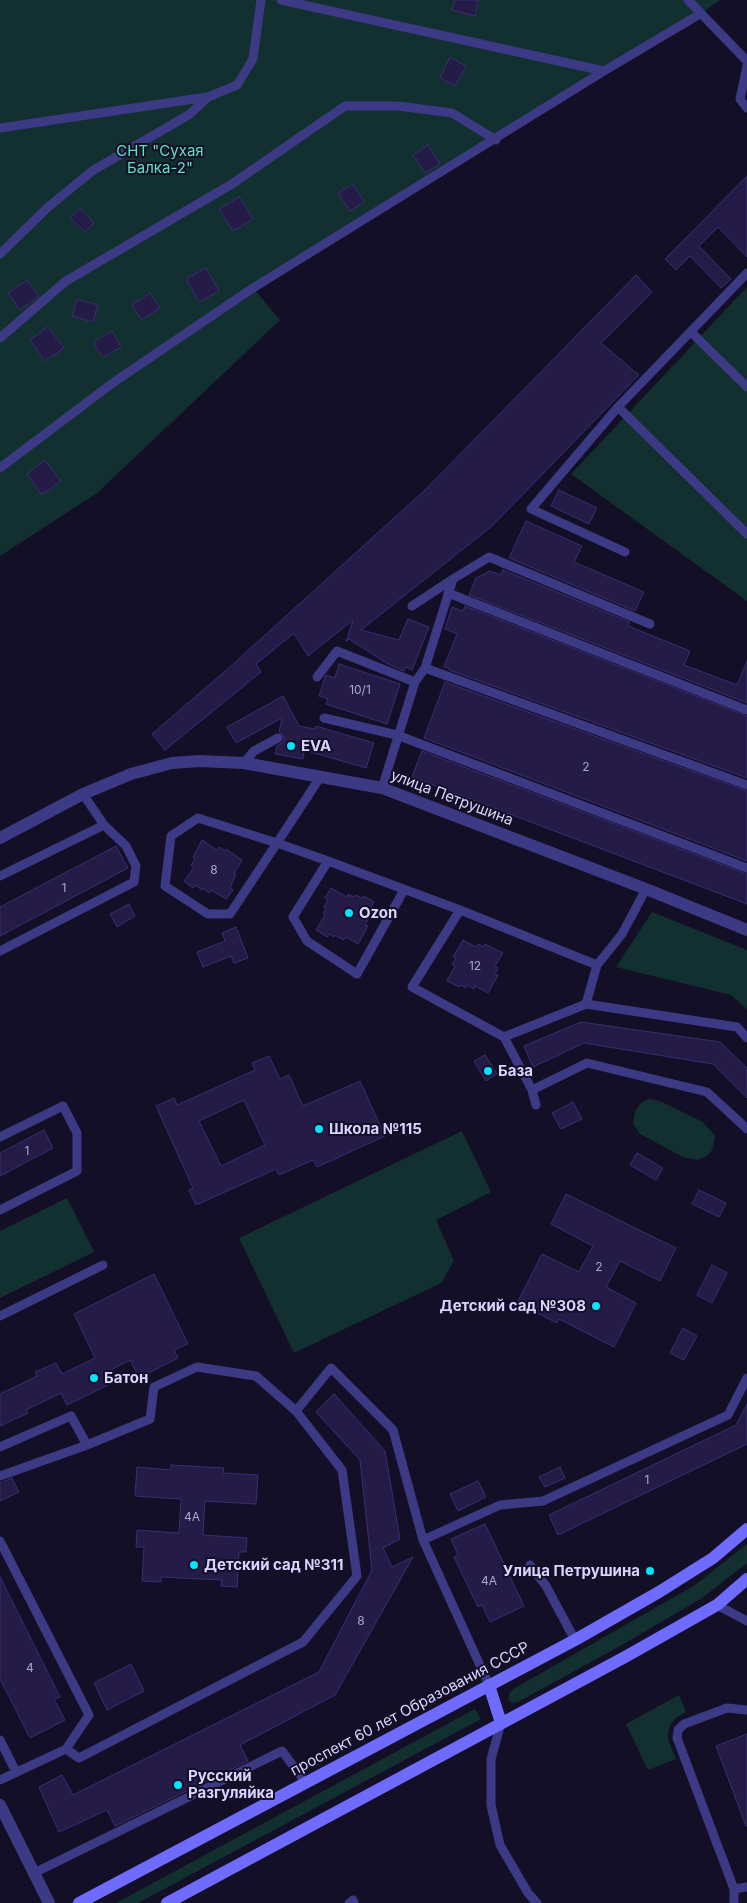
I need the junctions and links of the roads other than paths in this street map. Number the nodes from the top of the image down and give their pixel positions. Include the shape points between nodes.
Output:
1 (261, 0) edge
2 (282, 0) edge
3 (688, 0) edge
4 (700, 14) junction
5 (747, 61) edge
6 (747, 66) edge
7 (604, 71) junction
8 (208, 97) junction
9 (747, 108) edge
10 (0, 128) edge
11 (496, 140) junction
12 (0, 254) edge
13 (747, 273) edge
14 (690, 332) junction
15 (0, 338) edge
16 (747, 387) edge
17 (618, 407) junction
18 (0, 468) edge
19 (747, 534) edge
20 (626, 552) dead end
21 (453, 579) junction
22 (448, 593) junction
23 (412, 606) dead end
24 (650, 624) dead end
25 (425, 668) junction
26 (318, 677) dead end
27 (415, 682) junction
28 (747, 710) edge
29 (324, 718) dead end
30 (397, 735) junction
31 (278, 738) dead end
32 (244, 763) junction
33 (322, 776) junction
34 (747, 785) edge
35 (382, 788) junction
36 (83, 794) junction
37 (104, 825) junction
38 (0, 838) edge
39 (277, 843) junction
40 (328, 861) junction
41 (747, 868) edge
42 (0, 876) edge
43 (646, 889) junction
44 (404, 890) junction
45 (460, 910) junction
46 (747, 930) edge
47 (0, 951) edge
48 (596, 965) junction
49 (586, 1004) junction
50 (504, 1037) junction
51 (747, 1038) edge
52 (532, 1090) junction
53 (536, 1105) dead end
54 (747, 1130) edge
55 (0, 1137) edge
56 (0, 1210) edge
57 (104, 1265) dead end
58 (0, 1316) edge
59 (747, 1378) edge
60 (296, 1411) junction
61 (87, 1446) junction
62 (0, 1447) edge
63 (0, 1476) edge
64 (747, 1529) edge
65 (0, 1540) edge
66 (423, 1540) junction
67 (530, 1565) dead end
68 (747, 1579) edge
69 (717, 1605) junction
70 (747, 1621) edge
71 (574, 1640) junction
72 (489, 1685) junction
73 (747, 1710) edge
74 (501, 1723) junction
75 (0, 1740) edge
76 (66, 1749) junction
77 (16, 1772) junction
78 (0, 1780) edge
79 (306, 1783) junction
80 (0, 1804) edge
81 (34, 1873) junction
82 (747, 1887) edge
83 (734, 1889) junction
84 (50, 1903) edge
85 (79, 1903) edge
86 (167, 1903) edge
87 (349, 1903) edge
88 (354, 1903) edge
89 (537, 1903) edge
90 (734, 1903) edge

1 - 8 lane via 252,59 237,85
2 - 7 lane
3 - 4 lane
4 - 5 lane
4 - 7 lane
6 - 9 lane via 740,99
7 - 11 lane
8 - 10 lane
8 - 12 lane via 190,114 92,171 46,208
11 - 15 lane via 452,113 398,106 345,106 232,184 66,281
11 - 18 lane via 253,288 114,382
13 - 14 lane
14 - 16 lane
14 - 17 lane
17 - 19 lane
17 - 20 lane via 531,509
21 - 22 lane
21 - 23 lane
21 - 24 lane via 489,557
22 - 25 lane
22 - 28 lane
25 - 27 lane
25 - 34 lane
26 - 27 lane via 337,651
27 - 30 lane
29 - 30 lane
30 - 35 lane
30 - 41 lane
31 - 32 lane via 254,751
32 - 33 street, улица Петрушина
32 - 36 street, улица Петрушина via 172,763 132,774
33 - 35 street, улица Петрушина
33 - 39 lane
35 - 43 street, улица Петрушина
36 - 37 lane
36 - 38 street, улица Петрушина
37 - 42 lane
37 - 47 lane via 126,846 136,866 134,882
39 - 39 lane via 198,818 171,836 165,886 208,914 230,914
39 - 40 lane
40 - 44 lane
40 - 44 lane via 293,917 306,941 357,974
43 - 46 street, улица Петрушина
43 - 48 lane via 622,934
44 - 45 lane
45 - 48 lane
45 - 50 lane via 412,987
48 - 49 lane
49 - 50 lane
49 - 51 lane via 737,1027
50 - 52 lane
52 - 53 lane
52 - 54 lane via 587,1063 707,1092
55 - 56 lane via 63,1106 77,1133 77,1171
57 - 58 lane
59 - 66 lane via 728,1415 543,1501 500,1505
60 - 61 lane via 256,1376 198,1367 154,1387 150,1419
60 - 66 lane via 332,1368 393,1430
60 - 76 lane via 342,1470 356,1576 303,1642 79,1758
61 - 62 lane via 70,1416
61 - 63 lane
64 - 71 main road, проспект 60 лет Образования СССР via 713,1558
65 - 76 lane via 89,1715
66 - 72 lane
67 - 71 lane via 546,1586
68 - 69 main road
69 - 70 lane
69 - 74 main road
71 - 72 main road, проспект 60 лет Образования СССР
72 - 74 main road
72 - 79 main road, проспект 60 лет Образования СССР
73 - 83 lane via 727,1708 684,1724 678,1730 677,1738
74 - 86 main road
74 - 89 lane via 491,1759 491,1805 500,1845
75 - 77 lane
76 - 77 lane
77 - 78 lane
79 - 81 lane via 282,1751
79 - 85 main road, проспект 60 лет Образования СССР
80 - 81 street
81 - 84 street
82 - 83 lane
83 - 90 lane
87 - 88 lane via 353,1900

